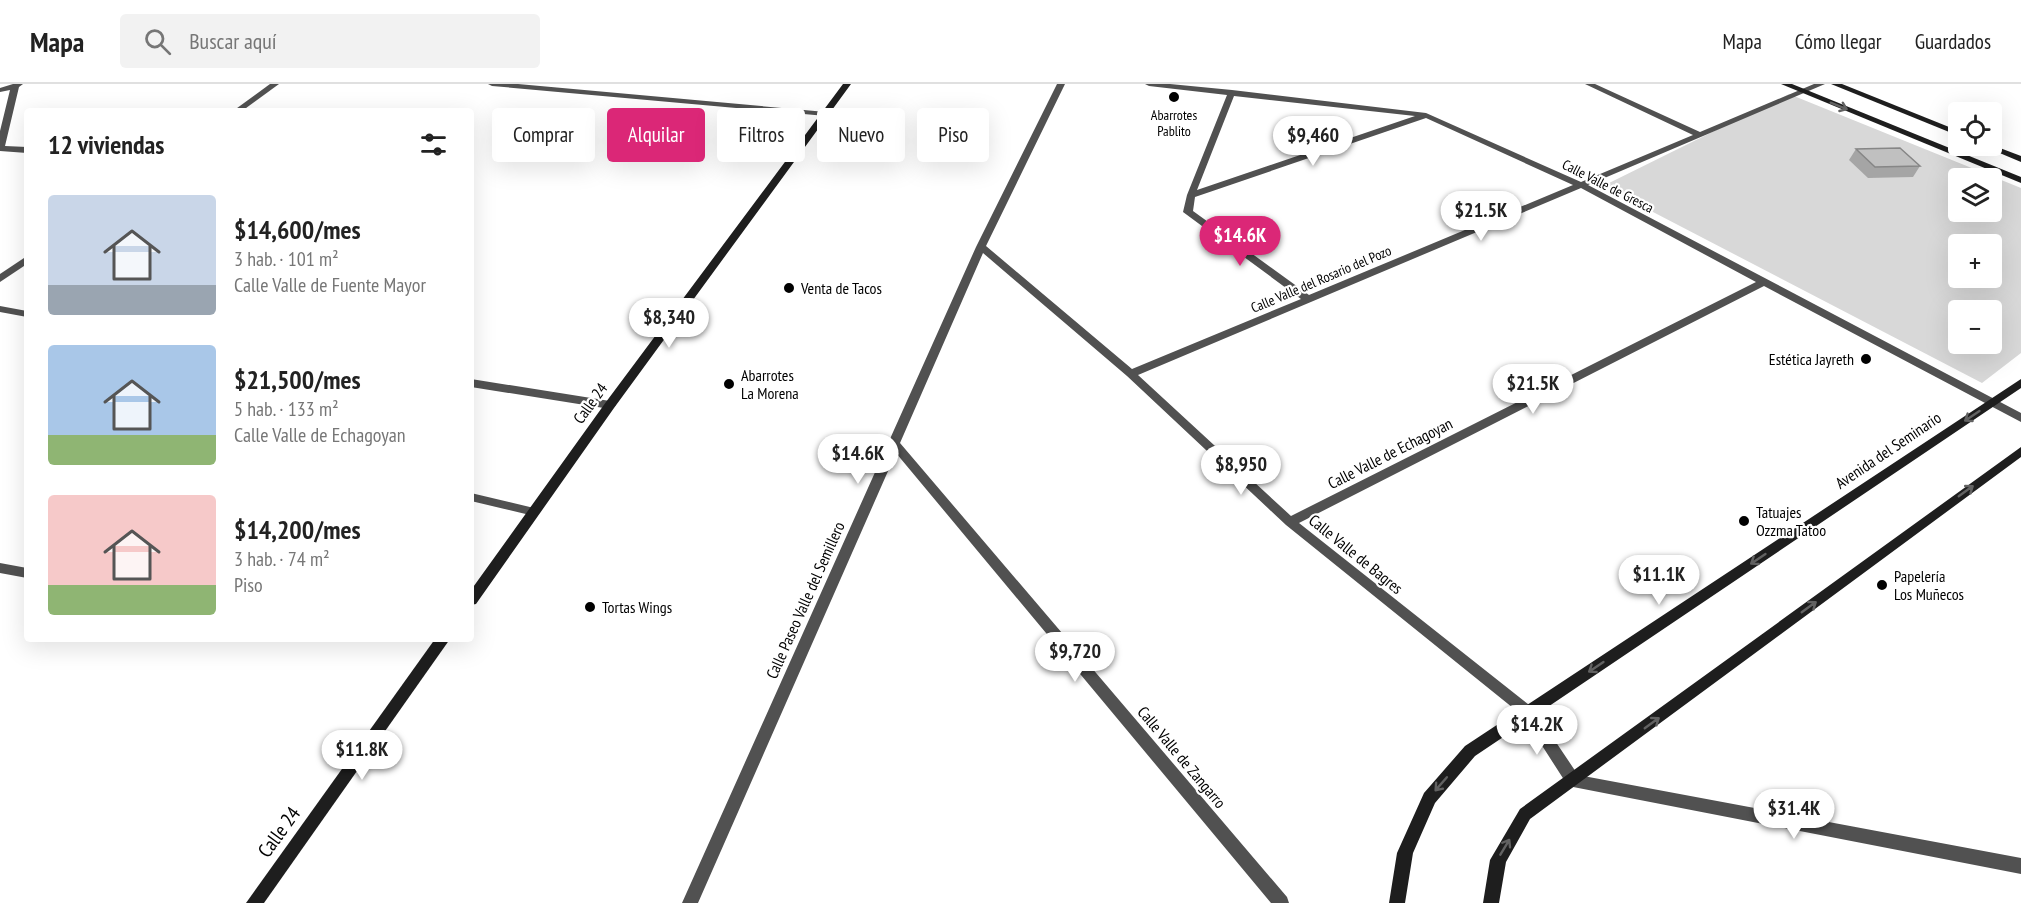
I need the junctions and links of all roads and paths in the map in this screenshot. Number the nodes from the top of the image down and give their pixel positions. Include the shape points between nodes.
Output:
1 (275, 84) edge
2 (492, 84) edge
3 (847, 84) edge
4 (1061, 84) edge
5 (1149, 84) edge
6 (1588, 84) edge
7 (1785, 84) edge
8 (1821, 84) edge
9 (1835, 84) edge
10 (17, 85) edge
11 (0, 90) edge
12 (1232, 92) junction
13 (1803, 92) junction
14 (241, 108) edge
15 (830, 108) edge
16 (817, 113) edge
17 (1426, 115) junction
18 (817, 126) edge
19 (1948, 130) edge
20 (1700, 135) junction
21 (0, 148) edge
22 (24, 150) edge
23 (2002, 152) edge
24 (2021, 159) edge
25 (2021, 180) edge
26 (1581, 185) junction
27 (1191, 195) junction
28 (981, 247) junction
29 (24, 261) edge
30 (0, 279) edge
31 (1762, 283) junction
32 (1308, 300) junction
33 (0, 309) edge
34 (24, 313) edge
35 (1131, 374) junction
36 (474, 383) edge
37 (2021, 383) edge
38 (1992, 402) junction
39 (610, 405) junction
40 (2021, 418) edge
41 (893, 442) junction
42 (2021, 451) edge
43 (474, 498) edge
44 (534, 512) junction
45 (1290, 522) junction
46 (0, 568) edge
47 (24, 572) edge
48 (474, 596) edge
49 (441, 642) edge
50 (1528, 712) junction
51 (1573, 781) junction
52 (2021, 866) edge
53 (254, 903) edge
54 (690, 903) edge
55 (1281, 903) edge
56 (1396, 903) edge
57 (1491, 903) edge

1 - 14 street
2 - 16 street via 630,93
3 - 15 street, Calle 24
4 - 28 street, Calle Paseo Valle del Semillero
5 - 12 street, Calle Valle de Gresca
6 - 20 street
7 - 13 street
8 - 13 street, Calle Valle del Rosario del Pozo
9 - 19 street
10 - 11 street
10 - 21 street
12 - 17 street, Calle Valle de Gresca
12 - 27 street
13 - 20 street, Calle Valle del Rosario del Pozo
13 -> 25 street
17 - 26 street, Calle Valle de Gresca
17 - 27 street
18 - 39 street, Calle 24
20 - 26 street, Calle Valle del Rosario del Pozo
21 - 22 street
23 - 24 street
26 - 31 street, Calle Valle de Gresca
26 - 32 street, Calle Valle del Rosario del Pozo
27 - 32 street via 1188,212
28 - 35 street, Calle Valle de Bagres
28 - 41 street, Calle Paseo Valle del Semillero
29 - 30 street
31 - 38 street, Calle Valle de Gresca
31 - 45 street, Calle Valle de Echagoyan
32 - 35 street, Calle Valle del Rosario del Pozo
33 - 34 street
35 - 45 street, Calle Valle de Bagres
36 - 39 street
37 - 38 street, Avenida del Seminario
38 - 40 street, Calle Valle de Gresca
38 -> 50 street, Avenida del Seminario
39 - 44 street, Calle 24
41 - 54 street, Calle Paseo Valle del Semillero
41 - 55 street, Calle Valle de Zangarro
51 -> 42 street
43 - 44 street
44 - 48 street, Calle 24
45 - 50 street, Calle Valle de Bagres
46 - 47 street
49 - 53 street, Calle 24
50 - 51 street, Calle Valle de Bagres
50 -> 56 street, Avenida del Seminario via 1470,751 1429,798 1405,853
51 - 52 street
57 -> 51 street via 1498,860 1526,814

